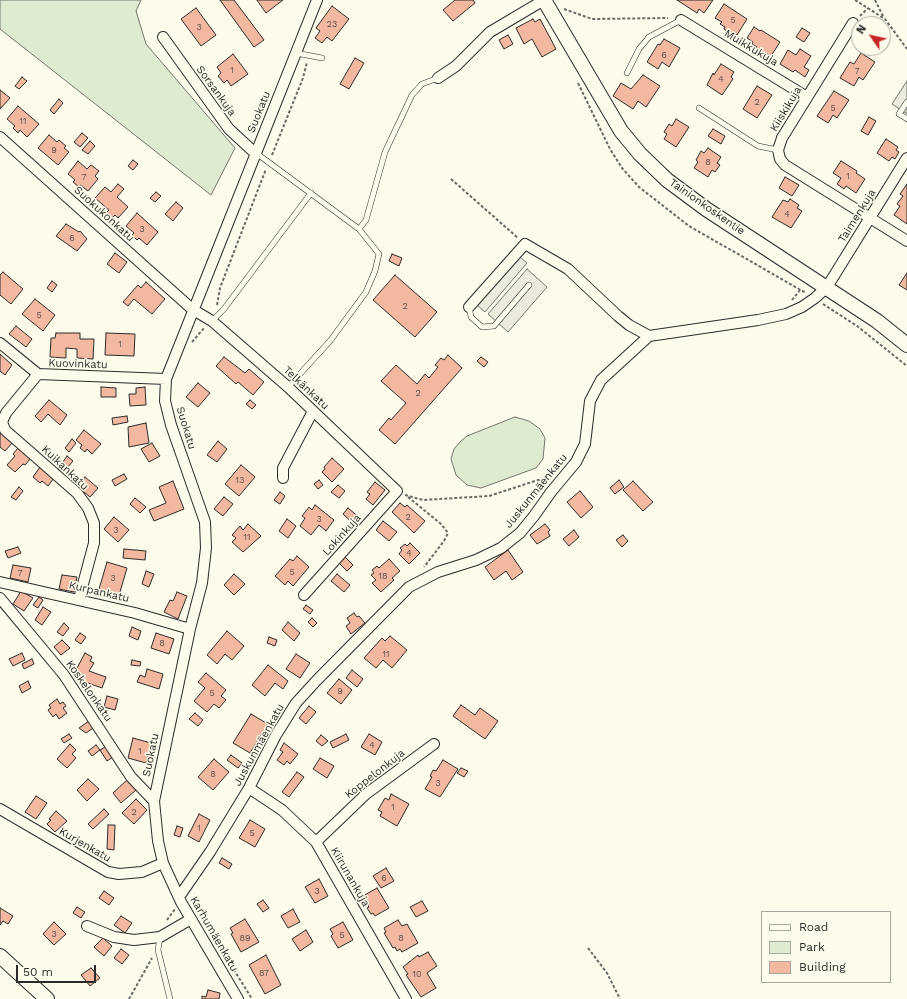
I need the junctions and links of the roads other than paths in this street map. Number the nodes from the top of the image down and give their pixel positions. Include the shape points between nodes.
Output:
1 (317, 0) edge
2 (544, 0) edge
3 (681, 20) joint
4 (851, 26) edge
5 (163, 38) dead end
6 (296, 53) junction
7 (322, 58) dead end
8 (627, 73) dead end
9 (438, 78) joint
10 (807, 97) junction
11 (907, 102) edge
12 (699, 108) dead end
13 (907, 119) edge
14 (0, 137) edge
15 (778, 150) junction
16 (255, 153) junction
17 (907, 158) edge
18 (311, 193) junction
19 (870, 218) junction
20 (359, 229) junction
21 (907, 241) edge
22 (529, 285) dead end
23 (827, 287) junction
24 (470, 307) joint
25 (192, 309) junction
26 (212, 321) junction
27 (650, 336) junction
28 (0, 343) edge
29 (907, 345) edge
30 (38, 374) junction
31 (166, 379) junction
32 (288, 387) junction
33 (313, 410) junction
34 (283, 478) dead end
35 (397, 490) joint
36 (0, 582) edge
37 (304, 595) dead end
38 (0, 598) edge
39 (79, 599) junction
40 (190, 629) junction
41 (434, 744) dead end
42 (249, 788) junction
43 (154, 801) junction
44 (0, 809) edge
45 (316, 842) junction
46 (163, 863) junction
47 (171, 880) joint
48 (180, 900) junction
49 (191, 919) junction
50 (87, 926) dead end
51 (160, 937) junction
52 (1, 958) edge
53 (47, 999) edge
54 (170, 999) edge
55 (238, 999) edge
56 (406, 999) edge

1 - 6 street, Suokatu
2 - 9 street via 490,32 456,66
2 - 23 street, Tainionkoskentie via 605,106 640,154 667,180 706,209
3 - 8 lane via 649,37 639,49
3 - 10 street, Muikkukuja
4 - 10 street, Kiiskikuja
5 - 16 street, Sorsankuja via 229,129
6 - 7 lane
6 - 16 street, Suokatu
9 - 20 lane via 422,84 412,95 385,152 366,220
10 - 15 street, Kiiskikuja via 782,138
11 - 13 lane via 899,114
12 - 15 lane via 758,146
14 - 25 street, Suokukonkatu
15 - 19 street, Kiiskikuja via 780,159 786,165
16 - 18 lane
16 - 25 street, Suokatu
17 - 19 street, Taimenkuja
18 - 20 lane
18 - 26 lane via 224,309
19 - 21 street, Kiiskikuja
19 - 23 street, Taimenkuja
20 - 32 lane via 379,254 375,272 366,292 330,341
22 - 24 lane via 494,326 482,327 471,317
23 - 27 street via 802,307 779,315
23 - 29 street, Tainionkoskentie
24 - 27 street via 525,244 568,269 629,325
25 - 26 street, Telkänkatu
25 - 31 street, Suokatu
26 - 32 street, Telkänkatu
27 - 42 street, Juskunmäenkatu via 601,380 590,401 585,444 576,462 520,533 501,548 476,560 438,572 409,587 296,703 276,735
28 - 30 street, Kuovinkatu
30 - 31 street, Kuovinkatu
30 - 39 street, Kuikankatu via 6,413 2,422 5,430 78,493 88,508 94,523 94,543
31 - 40 street, Suokatu via 165,401 171,425 205,522 206,548 202,583
32 - 33 street, Telkänkatu
33 - 34 street via 283,468
33 - 35 street, Telkänkatu
35 - 37 street, Lokinkuja
36 - 39 street, Kurpankatu
38 - 43 street, Koskelonkatu via 64,674 131,777
39 - 40 street, Kurpankatu
40 - 43 street, Suokatu
41 - 45 street, Koppelonkuja via 366,794
42 - 45 street, Kiirunankuja via 282,810
42 - 48 street, Juskunmäenkatu
43 - 46 street, Suokatu
44 - 46 street, Kurjenkatu via 108,872 142,872
45 - 56 street, Kiirunankuja
46 - 47 street, Suokatu
47 - 48 street, Karhumäenkatu
48 - 49 street, Karhumäenkatu
49 - 51 street
49 - 55 street, Karhumäenkatu
50 - 51 street via 114,937 134,940
51 - 54 lane via 158,950
52 - 53 street

